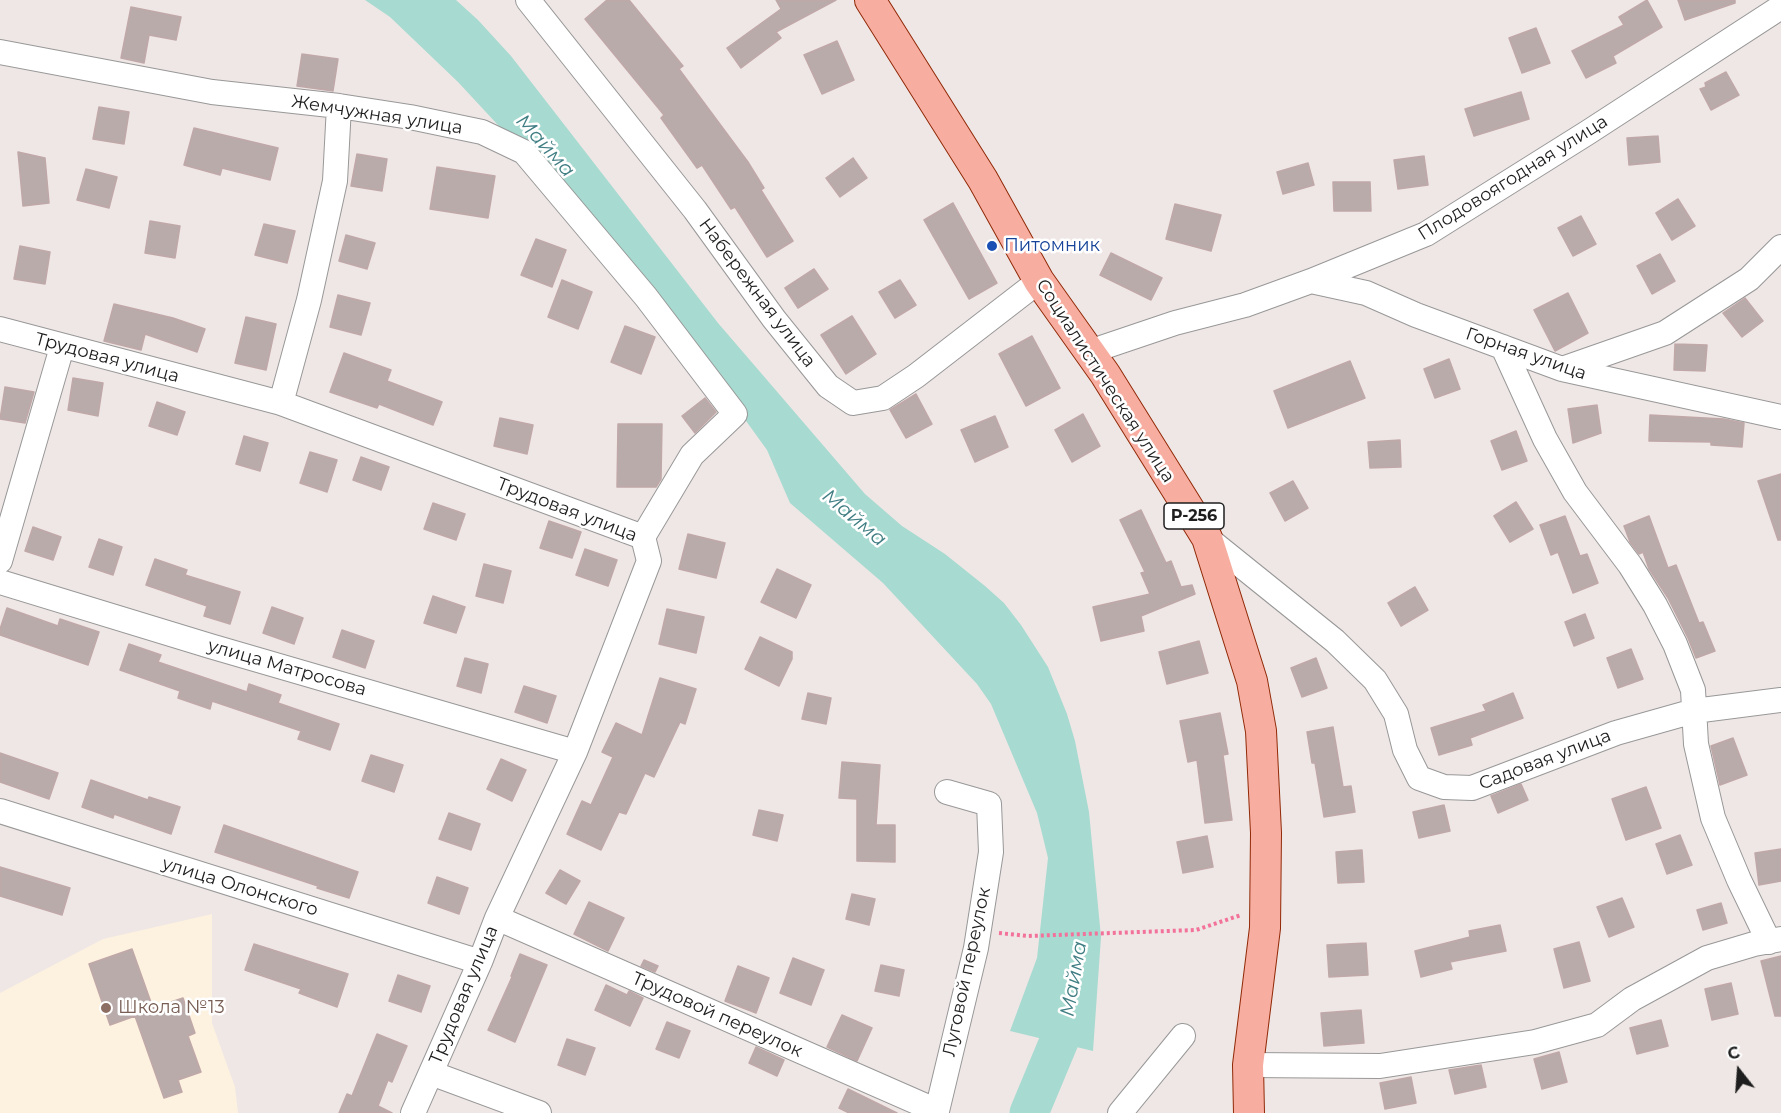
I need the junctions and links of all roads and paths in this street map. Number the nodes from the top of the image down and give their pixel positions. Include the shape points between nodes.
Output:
1 (528, 0) edge
2 (870, 0) edge
3 (1781, 7) edge
4 (0, 52) edge
5 (339, 106) junction
6 (1781, 247) edge
7 (1039, 281) junction
8 (1311, 281) junction
9 (0, 329) edge
10 (62, 347) junction
11 (1503, 347) junction
12 (1089, 352) junction
13 (1562, 369) junction
14 (281, 403) junction
15 (1781, 417) edge
16 (643, 537) junction
17 (1207, 538) junction
18 (0, 561) edge
19 (0, 582) edge
20 (1781, 700) edge
21 (1694, 711) junction
22 (575, 752) junction
23 (947, 792) dead end
24 (0, 811) edge
25 (1266, 907) junction
26 (497, 918) junction
27 (1028, 936) dead end
28 (1775, 940) edge
29 (480, 962) junction
30 (1183, 1036) dead end
31 (1248, 1065) junction
32 (431, 1073) junction
33 (937, 1111) joint
34 (413, 1113) edge
35 (539, 1113) edge
36 (1120, 1113) edge
37 (1249, 1113) edge

1 - 7 street, Набережная улица via 828,386 853,403 891,393
2 - 7 main road, Социалистическая улица / Р-256 via 983,180
3 - 8 street, Плодовоягодная улица via 1426,234
4 - 5 street, Жемчужная улица via 212,92
5 - 14 street via 335,181
5 - 16 street, Жемчужная улица via 482,132 524,152 646,297 735,414 692,455
6 - 13 street via 1749,279 1665,333
7 - 12 main road, Социалистическая улица / Р-256
8 - 11 street, Горная улица via 1366,292
8 - 12 street, Плодовоягодная улица
9 - 10 street, Трудовая улица
10 - 14 street, Трудовая улица
10 - 18 street
11 - 13 street, Горная улица
11 - 21 street via 1545,439 1575,492 1630,565 1675,644 1693,690
12 - 17 main road, Социалистическая улица / Р-256
13 - 15 street, Горная улица
14 - 16 street, Трудовая улица
16 - 22 street, Трудовая улица via 649,561
17 - 21 street, Садовая улица via 1335,641 1376,680 1396,714 1405,750 1419,778 1444,787 1472,788 1616,733
17 - 25 main road, Социалистическая улица / Р-256 via 1252,681 1262,731
19 - 22 street, улица Матросова
20 - 21 street, Садовая улица
21 - 28 street via 1696,744 1713,818 1738,880
22 - 26 street, Трудовая улица
23 - 33 street, Луговой переулок via 989,804 991,852 976,948
24 - 29 street, улица Олонского
25 - 27 path via 1196,930
25 - 31 main road, Социалистическая улица / Р-256
26 - 29 street, Трудовая улица
26 - 33 street, Трудовой переулок
28 - 31 street via 1707,958 1632,999 1597,1025 1535,1042 1380,1066
29 - 32 street, Трудовая улица
30 - 36 street
31 - 37 main road, Социалистическая улица / Р-256
32 - 34 street, Трудовая улица
32 - 35 street

